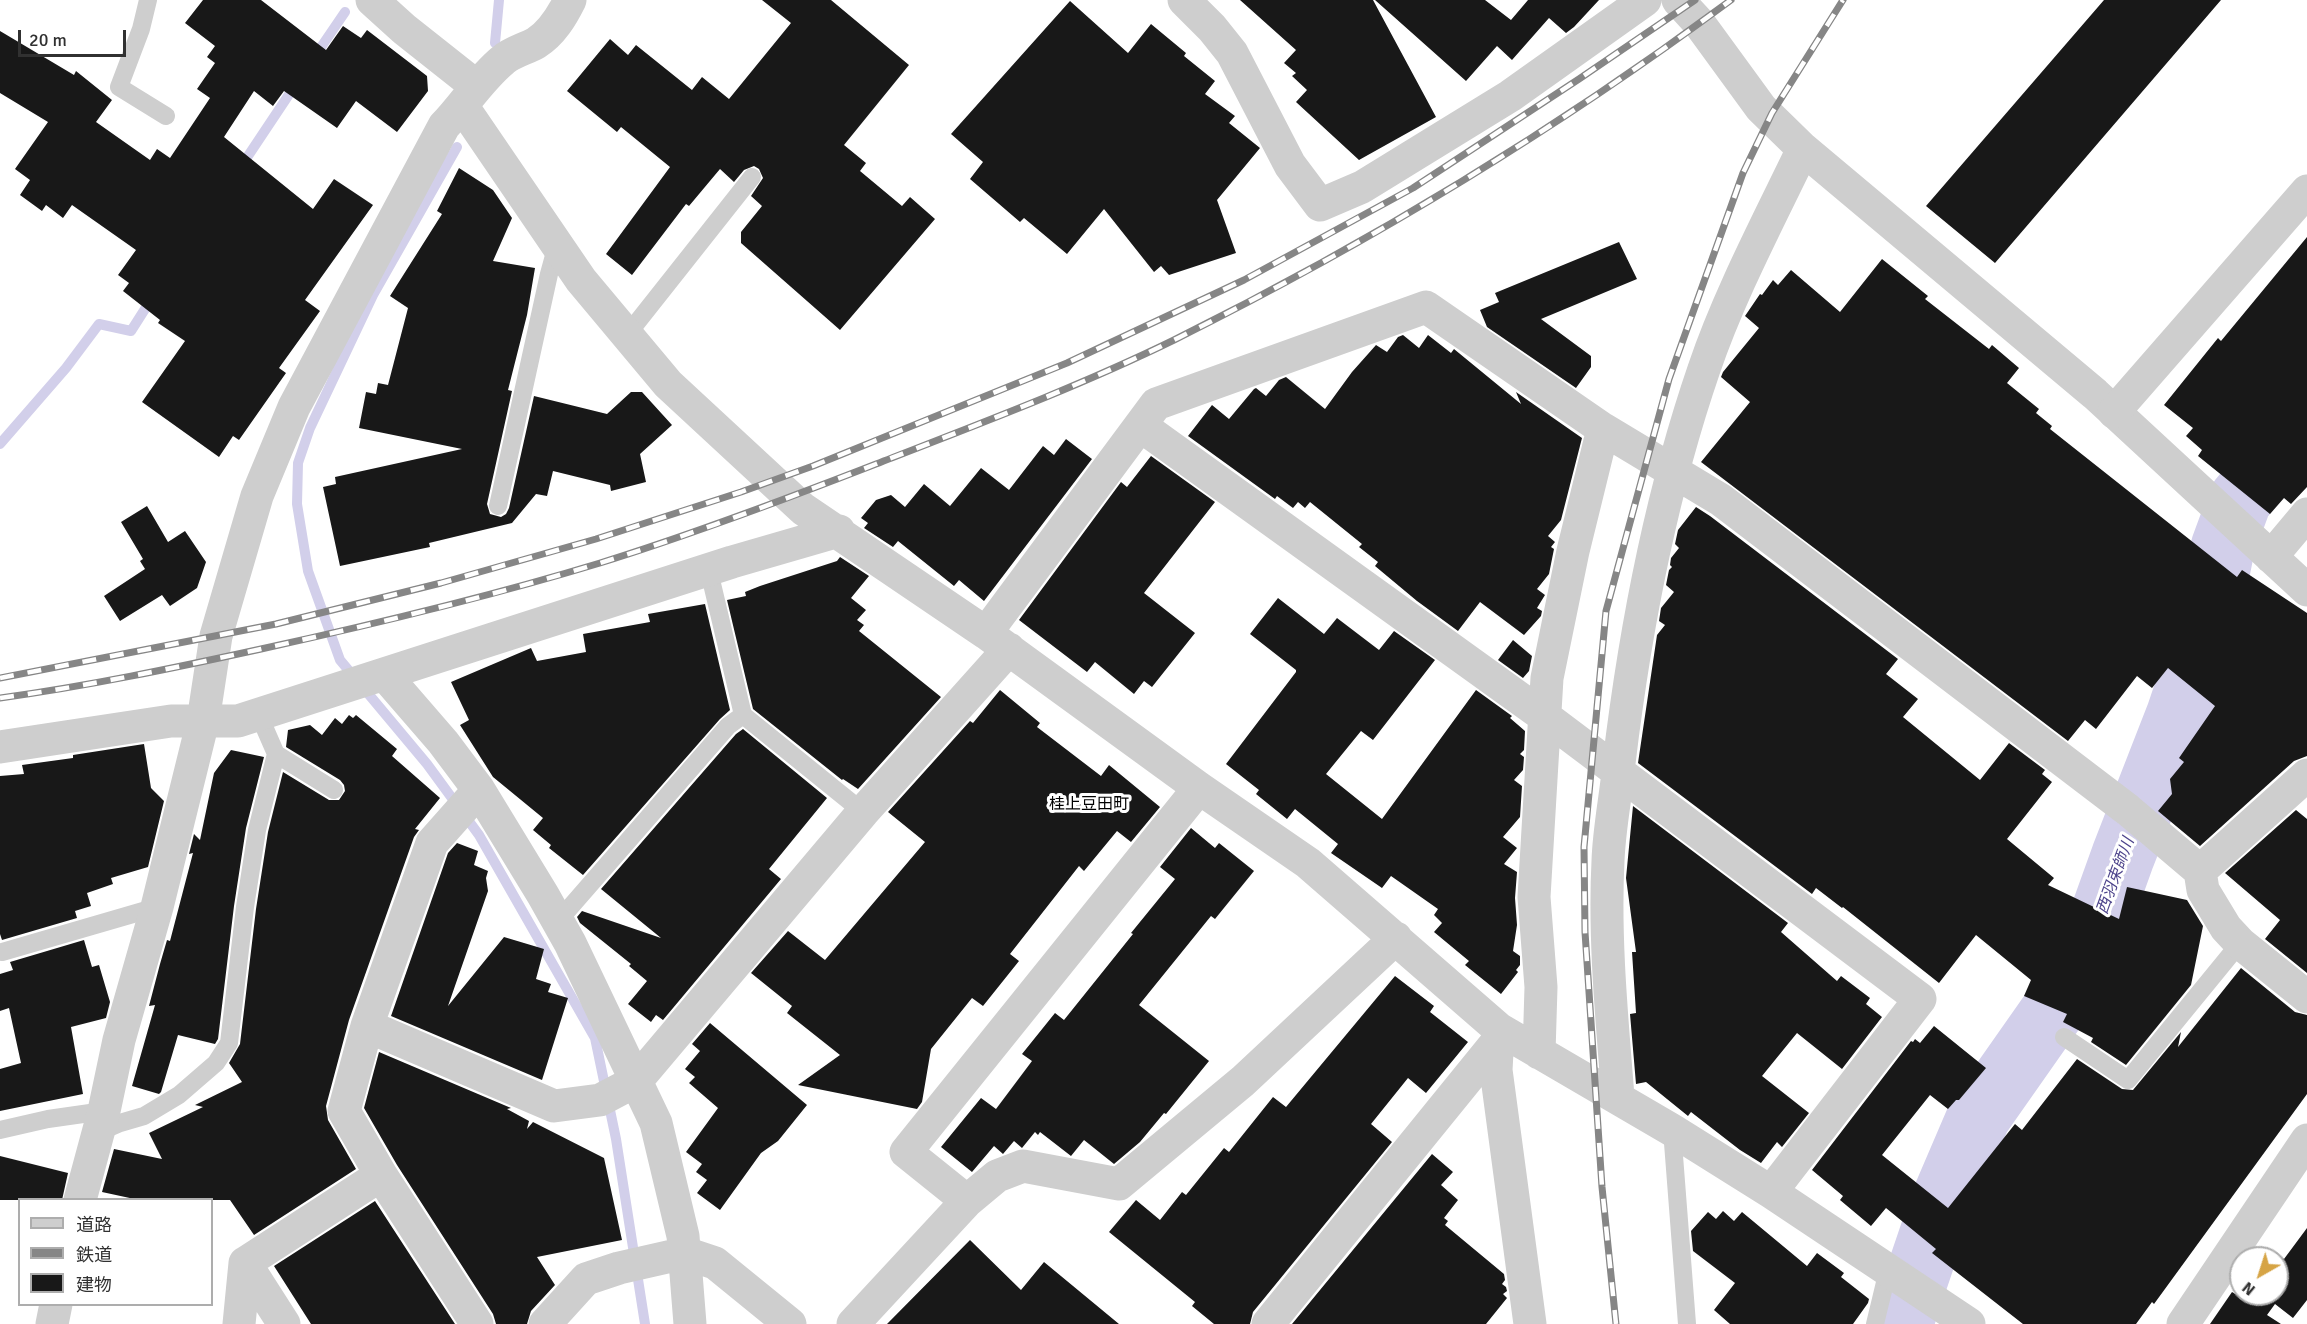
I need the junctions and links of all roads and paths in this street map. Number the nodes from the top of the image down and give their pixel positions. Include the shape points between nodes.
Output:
1 (148, 0) edge
2 (372, 0) edge
3 (570, 0) edge
4 (1184, 0) edge
5 (1645, 0) edge
6 (1678, 0) edge
7 (469, 96) junction
8 (166, 116) dead end
9 (1803, 149) junction
10 (752, 177) dead end
11 (2307, 191) edge
12 (557, 245) junction
13 (627, 335) junction
14 (2114, 412) junction
15 (1141, 426) junction
16 (1603, 429) junction
17 (1671, 470) junction
18 (498, 506) dead end
19 (2307, 514) edge
20 (839, 531) junction
21 (2263, 549) junction
22 (709, 571) junction
23 (2307, 590) edge
24 (997, 641) junction
25 (367, 681) junction
26 (743, 715) junction
27 (259, 716) junction
28 (1544, 716) junction
29 (203, 721) junction
30 (0, 747) edge
31 (276, 754) junction
32 (1618, 773) junction
33 (2307, 775) edge
34 (1199, 788) junction
35 (334, 790) dead end
36 (466, 804) junction
37 (863, 812) junction
38 (2199, 871) junction
39 (157, 907) junction
40 (559, 920) junction
41 (1396, 938) junction
42 (2240, 944) junction
43 (2, 952) dead end
44 (2307, 997) edge
45 (367, 1026) junction
46 (1498, 1035) junction
47 (2064, 1037) dead end
48 (1539, 1053) junction
49 (618, 1091) junction
50 (1618, 1097) junction
51 (101, 1122) junction
52 (0, 1130) edge
53 (1672, 1130) junction
54 (2307, 1140) edge
55 (381, 1175) junction
56 (1771, 1192) junction
57 (81, 1198) edge
58 (967, 1201) junction
59 (685, 1253) junction
60 (245, 1263) junction
61 (1893, 1273) junction
62 (56, 1306) edge
63 (1528, 1322) edge
64 (52, 1324) edge
65 (239, 1324) edge
66 (284, 1324) edge
67 (477, 1324) edge
68 (545, 1324) edge
69 (690, 1324) edge
70 (790, 1324) edge
71 (853, 1324) edge
72 (1268, 1324) edge
73 (1687, 1324) edge
74 (1875, 1324) edge
75 (1969, 1324) edge
76 (2183, 1324) edge

1 - 8 lane via 119,87
2 - 7 street
3 - 7 street via 558,22 538,42 505,57
4 - 5 street via 1232,53 1290,165 1320,205 1362,187 1510,96
6 - 9 street via 1761,108
7 - 12 street
7 - 29 street via 444,126 286,427 257,496 216,636
9 - 14 street
9 - 17 street via 1742,276 1704,367
10 - 13 lane
11 - 14 street
12 - 13 street
12 - 18 lane
13 - 20 street via 668,384 736,448 803,509
14 - 21 street
15 - 16 street via 1156,404 1426,307
15 - 24 street
15 - 28 street
16 - 17 street
16 - 28 street via 1573,551 1547,678
17 - 32 street via 1647,582
17 - 38 street via 1721,500 2128,810
19 - 21 street
20 - 22 street
20 - 24 street
21 - 23 street
22 - 25 street
22 - 26 lane
24 - 34 street
24 - 37 street
25 - 27 street
25 - 36 street via 443,742
26 - 37 lane
26 - 40 lane via 728,726
27 - 29 street via 237,721
27 - 31 lane
28 - 32 street
28 - 48 street via 1534,897 1541,987
29 - 30 street via 171,721
29 - 39 street
31 - 35 lane
31 - 51 lane via 257,830 229,1043 216,1063 179,1095 144,1116 120,1123
32 - 50 street via 1608,861 1610,983
32 - 56 street via 1920,999
33 - 38 street
34 - 41 street via 1308,863
34 - 58 street via 906,1152
36 - 40 street
36 - 45 street via 432,843
37 - 49 street
38 - 42 street via 2203,890
39 - 43 lane
39 - 51 street via 119,1040
40 - 49 street
41 - 46 street
41 - 58 street via 1243,1081 1119,1184 1023,1166 997,1176
42 - 44 street
42 - 47 lane via 2128,1080
45 - 49 street via 554,1106
45 - 55 street via 344,1111
46 - 48 street
46 - 63 street via 1496,1070
46 - 72 street
48 - 50 street
49 - 59 street via 656,1123
50 - 53 street
51 - 52 lane via 48,1119
51 - 57 street
53 - 56 street
53 - 73 lane
54 - 76 street
55 - 60 street
55 - 67 street
56 - 61 street
58 - 71 street
59 - 68 street via 586,1279
59 - 69 street
59 - 70 street via 715,1263
60 - 65 street
60 - 66 street
61 - 74 lane
61 - 75 street
62 - 64 street

